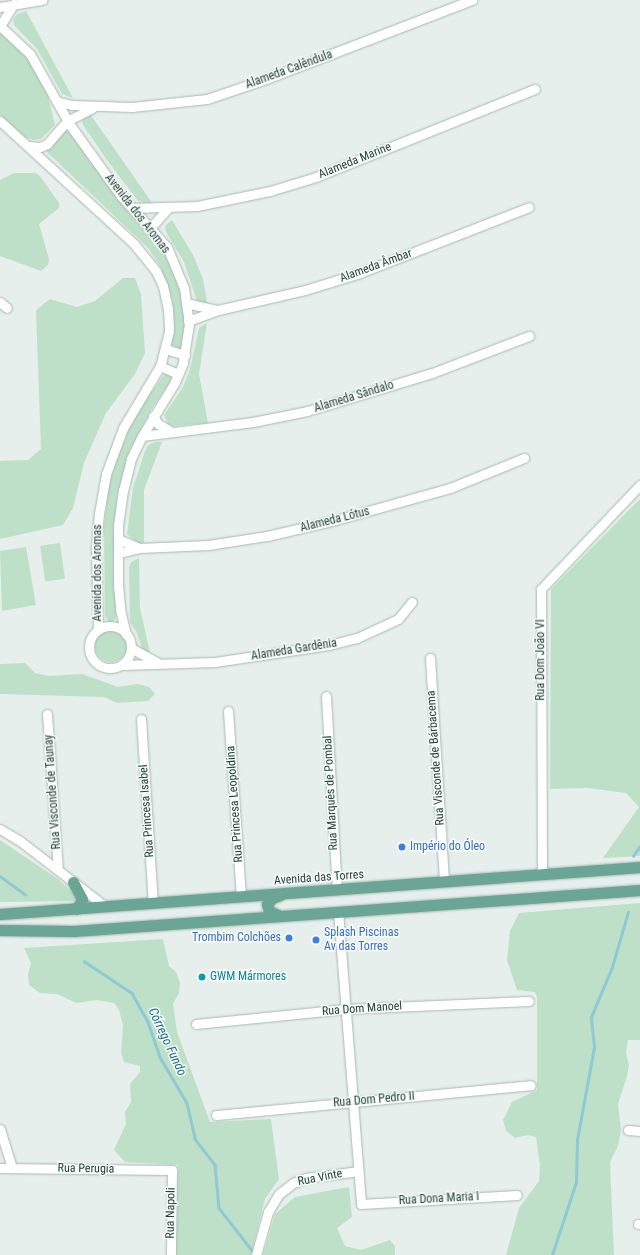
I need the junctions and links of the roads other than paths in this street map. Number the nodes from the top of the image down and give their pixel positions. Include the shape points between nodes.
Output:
1 (42, 0) edge
2 (472, 0) edge
3 (14, 4) junction
4 (0, 7) edge
5 (0, 26) edge
6 (535, 89) dead end
7 (56, 101) junction
8 (99, 106) junction
9 (0, 121) edge
10 (67, 121) junction
11 (27, 146) junction
12 (529, 207) dead end
13 (132, 208) junction
14 (168, 208) junction
15 (151, 227) junction
16 (186, 303) junction
17 (218, 310) junction
18 (188, 320) junction
19 (529, 336) dead end
20 (166, 349) junction
21 (185, 355) junction
22 (160, 366) junction
23 (178, 374) junction
24 (153, 416) junction
25 (172, 432) junction
26 (142, 436) junction
27 (524, 458) dead end
28 (640, 485) edge
29 (118, 540) junction
30 (139, 548) junction
31 (118, 553) junction
32 (412, 602) dead end
33 (98, 630) junction
34 (126, 634) junction
35 (131, 648) junction
36 (430, 658) dead end
37 (122, 665) junction
38 (163, 665) junction
39 (326, 696) dead end
40 (228, 711) dead end
41 (47, 714) dead end
42 (141, 719) dead end
43 (0, 829) edge
44 (640, 867) edge
45 (58, 870) junction
46 (542, 874) junction
47 (73, 882) junction
48 (444, 882) junction
49 (337, 890) junction
50 (640, 890) edge
51 (304, 892) junction
52 (241, 897) junction
53 (153, 903) junction
54 (106, 906) junction
55 (77, 909) junction
56 (338, 911) junction
57 (0, 914) edge
58 (278, 915) junction
59 (0, 930) edge
60 (74, 931) junction
61 (0, 937) edge
62 (529, 1001) dead end
63 (345, 1009) junction
64 (196, 1024) dead end
65 (531, 1085) dead end
66 (352, 1102) junction
67 (216, 1114) dead end
68 (0, 1129) edge
69 (628, 1130) dead end
70 (640, 1131) edge
71 (0, 1168) edge
72 (12, 1168) junction
73 (172, 1170) joint
74 (359, 1171) junction
75 (517, 1195) dead end
76 (171, 1255) edge
77 (256, 1255) edge

1 - 3 street
2 - 8 street, Alameda Calêndula via 266,80 206,99 168,104
3 - 4 street
3 - 5 street
5 - 7 street, Avenida dos Aromas via 30,54
6 - 14 street, Alameda Marine via 316,177 270,191 197,206
7 - 8 street, Alameda Calêndula
7 - 10 street, Avenida dos Aromas
8 - 10 street, Alameda Calêndula via 85,110
9 - 11 street, Avenida dos Aromas
10 - 11 street, Alameda Calêndula via 47,144 40,147
10 - 13 street, Avenida dos Aromas
11 - 20 street, Avenida dos Aromas via 114,224 156,271 163,286 168,309
12 - 17 street, Alameda Âmbar via 360,273 290,294
13 - 14 street, Alameda Marine
13 - 15 street, Avenida dos Aromas
14 - 15 street
15 - 16 street, Avenida dos Aromas via 178,270
16 - 17 street, Alameda Âmbar
16 - 18 street, Avenida dos Aromas
17 - 18 street, Alameda Âmbar
18 - 21 street, Avenida dos Aromas
19 - 25 street, Alameda Sândalo via 432,373 307,411 253,422
20 - 21 street
20 - 22 street, Avenida dos Aromas
21 - 23 street, Avenida dos Aromas
22 - 23 street
22 - 33 street, Avenida dos Aromas via 123,428 106,474 98,513 96,550
23 - 24 street, Avenida dos Aromas
24 - 25 street via 158,424
24 - 26 street, Avenida dos Aromas
25 - 26 street, Alameda Sândalo
26 - 29 street, Avenida dos Aromas via 131,459 123,490
27 - 30 street, Alameda Lótus via 450,488 332,521 267,536 215,544
28 - 46 street, Rua Dom João VI via 541,589
29 - 30 street, Alameda Lótus
29 - 31 street, Avenida dos Aromas
30 - 31 street, Alameda Lótus
31 - 34 street, Avenida dos Aromas via 120,609
32 - 38 street, Alameda Gardênia via 398,619 357,638 278,654
33 - 34 street via 112,626
33 - 37 street via 88,643 93,662 104,668
34 - 35 street
35 - 37 street
35 - 38 street
36 - 48 street, Rua Visconde de Bárbacema
37 - 38 street, Alameda Gardênia
39 - 49 street, Rua Marquês de Pombal
40 - 52 street, Rua Princesa Leopoldina
41 - 45 street, Rua Visconde de Taunay
42 - 53 street, Rua Princesa Isabel
43 - 45 street
44 - 46 main road, Avenida das Torres
45 - 47 street
46 - 48 main road, Avenida das Torres
47 - 54 street
47 - 55 main road via 82,898
48 - 49 main road, Avenida das Torres
49 - 51 main road, Avenida das Torres
50 - 56 main road
51 - 52 main road, Avenida das Torres
51 - 58 main road via 269,900 269,911
52 - 53 main road, Avenida das Torres
53 - 54 main road, Avenida das Torres
54 - 55 main road, Avenida das Torres
55 - 57 main road, Avenida das Torres
56 - 58 main road
56 - 63 street
58 - 60 main road
59 - 60 main road
60 - 61 main road
62 - 63 street, Rua Dom Manoel
63 - 64 street, Rua Dom Manoel
63 - 66 street
65 - 66 street, Rua Dom Pedro II
66 - 67 street, Rua Dom Pedro II
66 - 74 street
68 - 72 street
69 - 70 street
71 - 72 street, Rua Perugia
72 - 73 street, Rua Perugia
73 - 76 street, Rua Napoli
74 - 75 street, Rua Dona Maria I via 360,1204
74 - 77 street, Rua Vinte via 306,1178 293,1183 273,1202

